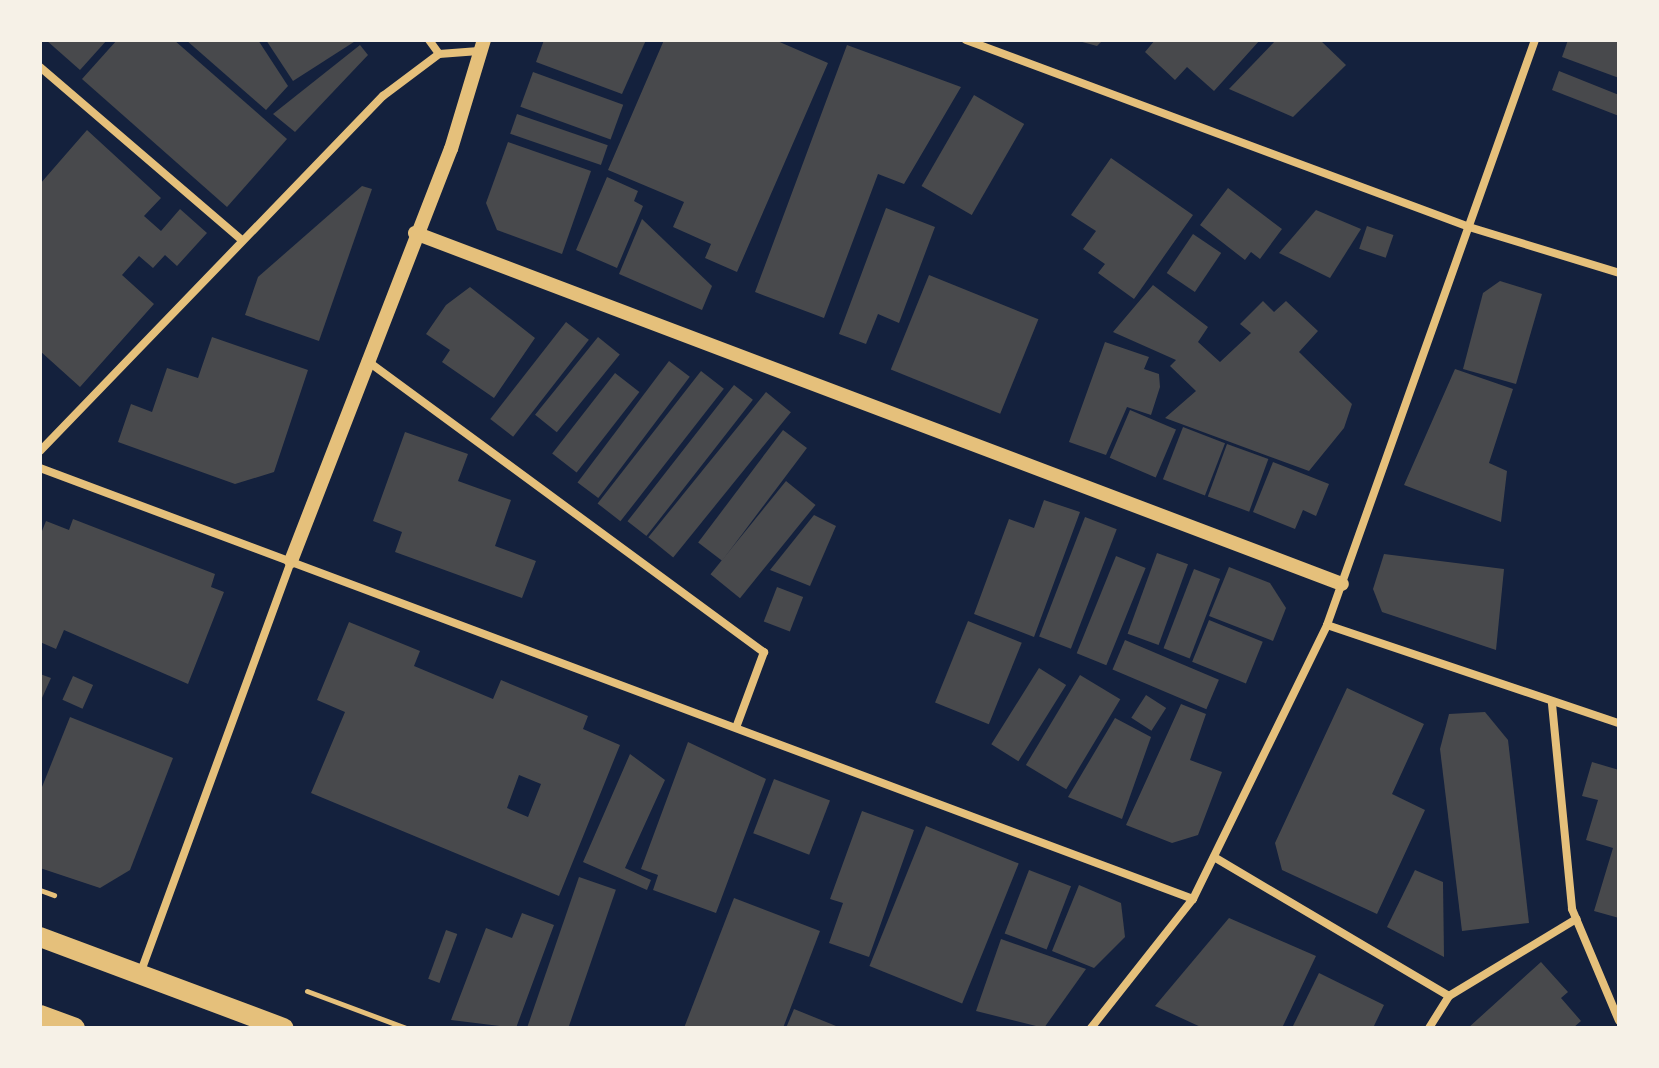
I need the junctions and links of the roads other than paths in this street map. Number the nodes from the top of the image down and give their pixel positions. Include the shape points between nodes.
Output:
1 (429, 40) edge
2 (966, 40) edge
3 (1535, 40) edge
4 (481, 46) edge
5 (439, 54) junction
6 (40, 67) edge
7 (1469, 227) junction
8 (415, 233) junction
9 (241, 239) junction
10 (1619, 273) edge
11 (366, 360) junction
12 (40, 451) edge
13 (40, 468) edge
14 (291, 561) junction
15 (1342, 584) junction
16 (1327, 625) junction
17 (1552, 704) junction
18 (1619, 723) edge
19 (737, 725) junction
20 (1214, 857) junction
21 (1193, 899) junction
22 (1576, 919) junction
23 (40, 937) edge
24 (140, 975) junction
25 (1449, 996) junction
26 (40, 1015) edge
27 (1619, 1021) edge
28 (75, 1028) edge
29 (284, 1028) edge
30 (1091, 1028) edge
31 (1429, 1028) edge

1 - 5 street
2 - 7 street
3 - 7 street
4 - 5 street
4 - 8 street via 451,149
5 - 9 street via 383,96
6 - 9 street
7 - 10 street
7 - 15 street
8 - 11 street
8 - 15 street
9 - 12 street
11 - 14 street
11 - 19 street via 764,652
13 - 14 street
14 - 19 street
14 - 24 street
15 - 16 street
16 - 17 street
16 - 20 street
17 - 18 street
17 - 22 street
19 - 21 street
20 - 21 street
20 - 25 street
21 - 30 street
22 - 25 street
22 - 27 street
23 - 24 main road
24 - 29 main road
25 - 31 street
26 - 28 main road

